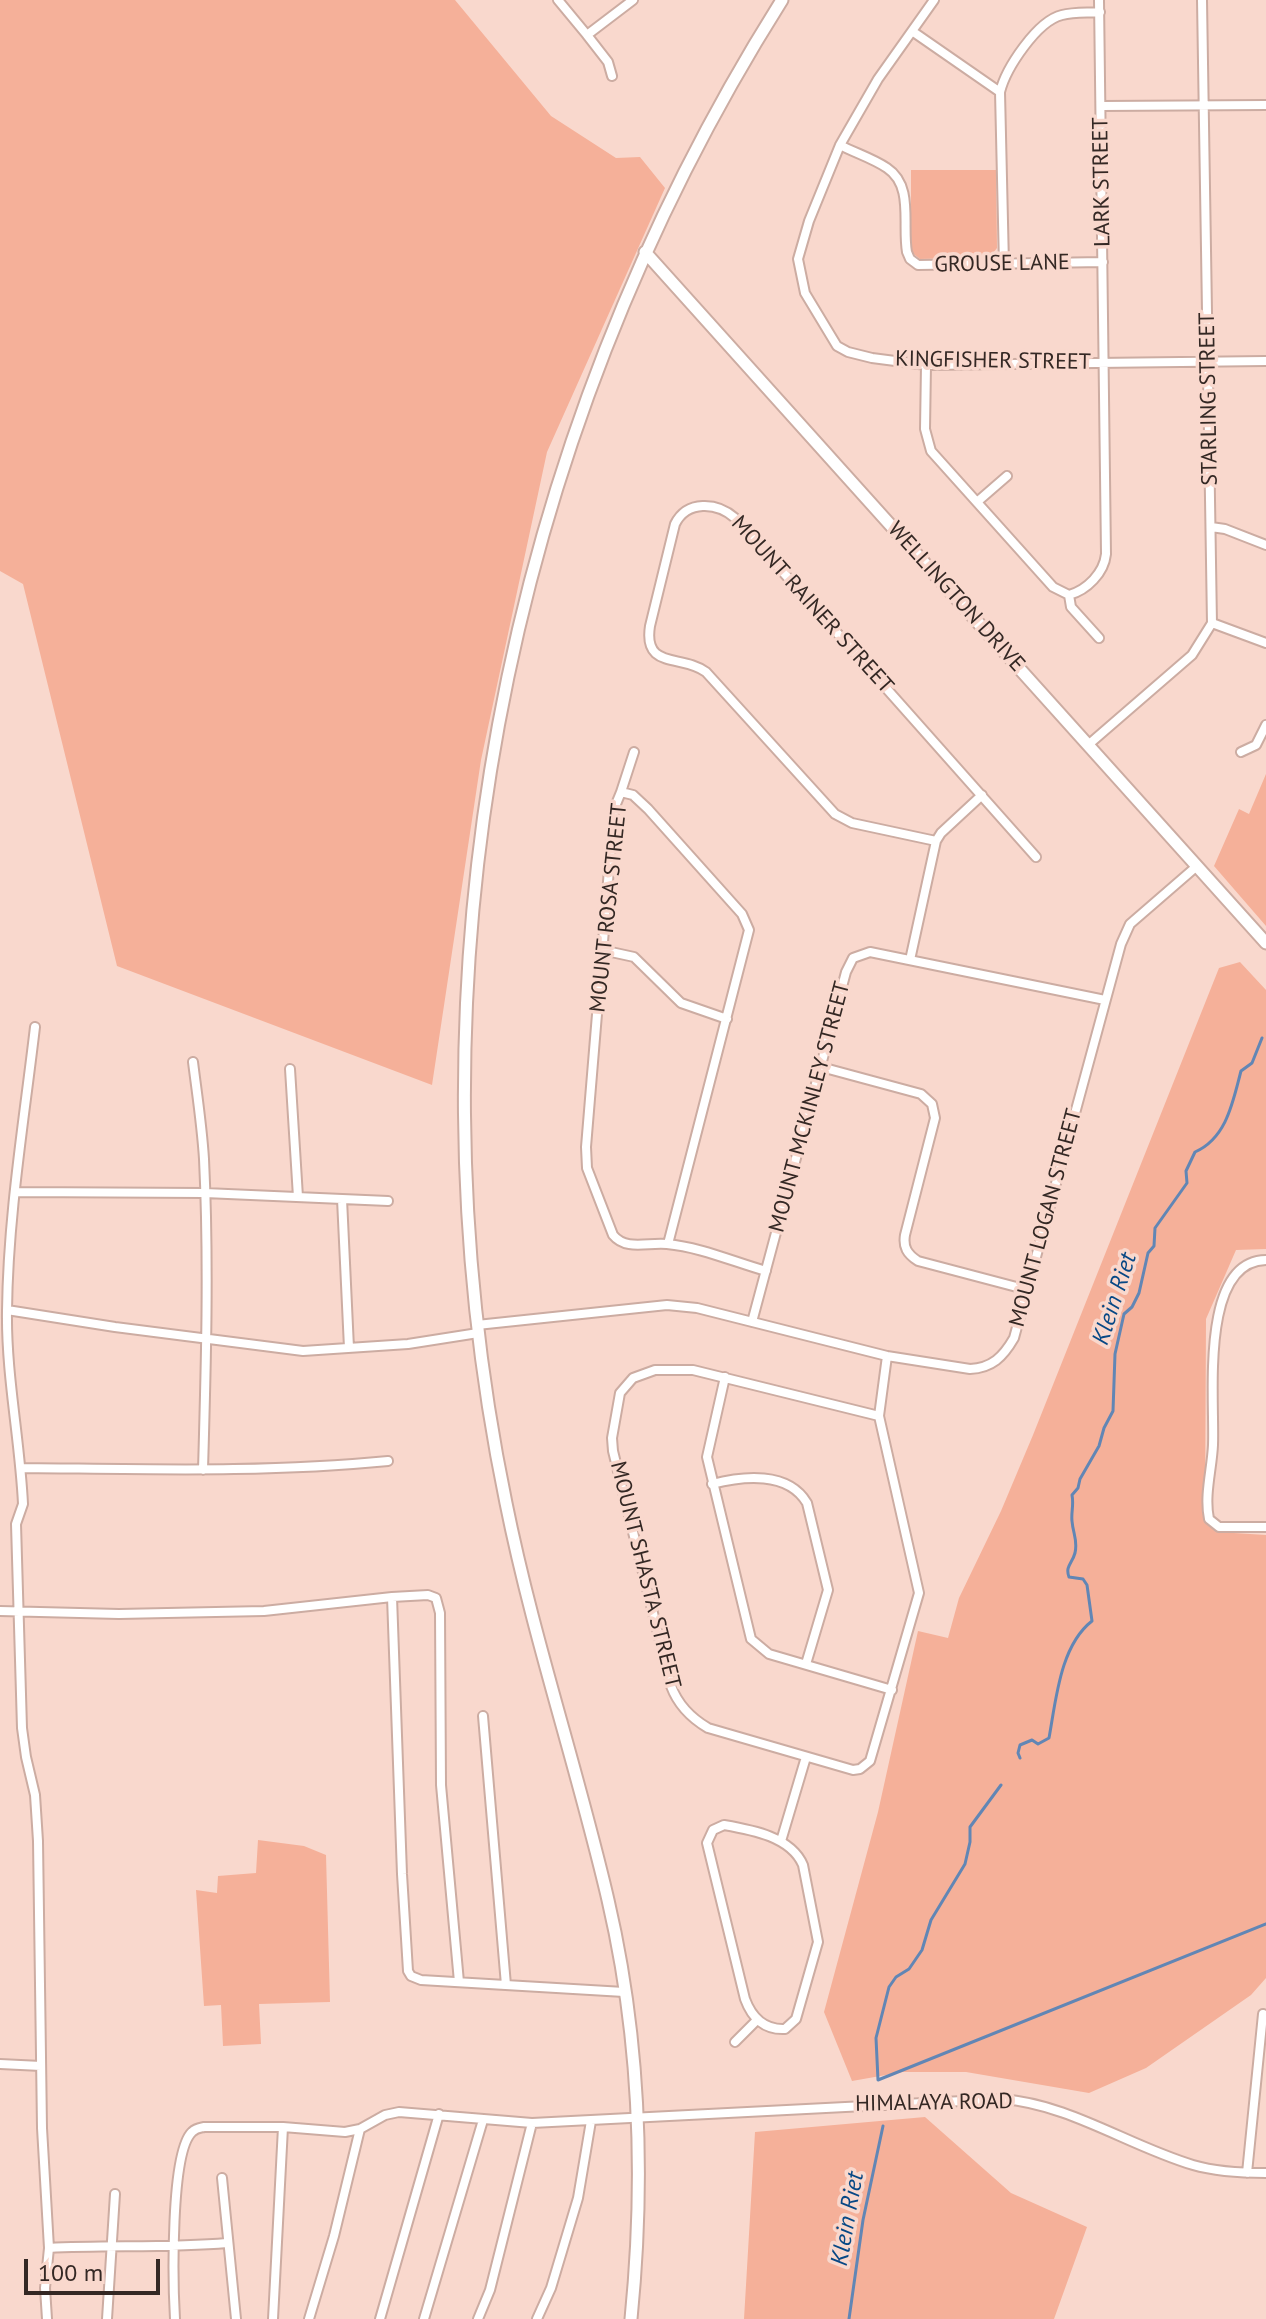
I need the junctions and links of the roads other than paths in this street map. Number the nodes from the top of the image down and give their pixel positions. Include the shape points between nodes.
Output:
1 (558, 0) edge
2 (633, 0) edge
3 (782, 0) edge
4 (934, 0) edge
5 (1099, 0) edge
6 (1202, 0) edge
7 (1100, 12) junction
8 (912, 31) junction
9 (587, 35) junction
10 (612, 76) dead end
11 (1000, 92) junction
12 (1266, 105) edge
13 (1101, 106) junction
14 (1204, 106) junction
15 (840, 145) junction
16 (645, 252) junction
17 (1103, 262) junction
18 (1004, 265) junction
19 (1208, 361) junction
20 (1266, 361) edge
21 (1104, 363) junction
22 (926, 365) junction
23 (1007, 476) dead end
24 (977, 502) junction
25 (1211, 527) junction
26 (1266, 545) edge
27 (1069, 595) junction
28 (1212, 623) junction
29 (1099, 638) dead end
30 (1266, 643) edge
31 (1266, 725) edge
32 (1088, 745) junction
33 (634, 752) dead end
34 (1241, 752) dead end
35 (621, 792) junction
36 (982, 795) junction
37 (936, 841) junction
38 (1036, 857) dead end
39 (1197, 866) junction
40 (1266, 943) edge
41 (602, 950) junction
42 (910, 960) junction
43 (1105, 1000) junction
44 (727, 1019) junction
45 (35, 1027) dead end
46 (193, 1062) dead end
47 (821, 1067) junction
48 (290, 1069) dead end
49 (15, 1192) junction
50 (205, 1193) junction
51 (298, 1197) junction
52 (342, 1199) junction
53 (388, 1201) dead end
54 (668, 1244) junction
55 (1266, 1260) edge
56 (766, 1271) junction
57 (1028, 1290) junction
58 (7, 1310) junction
59 (752, 1322) junction
60 (478, 1329) junction
61 (207, 1338) junction
62 (349, 1348) junction
63 (887, 1356) junction
64 (725, 1377) junction
65 (879, 1416) junction
66 (388, 1461) dead end
67 (21, 1468) junction
68 (203, 1470) junction
69 (712, 1484) junction
70 (1266, 1527) edge
71 (392, 1597) junction
72 (0, 1611) edge
73 (20, 1612) junction
74 (806, 1664) junction
75 (892, 1690) junction
76 (483, 1716) dead end
77 (806, 1757) junction
78 (781, 1841) junction
79 (459, 1982) junction
80 (506, 1985) junction
81 (624, 1992) junction
82 (1263, 2014) dead end
83 (757, 2020) junction
84 (735, 2042) dead end
85 (0, 2064) edge
86 (41, 2066) junction
87 (439, 2114) junction
88 (638, 2116) junction
89 (483, 2120) junction
90 (591, 2121) junction
91 (532, 2123) junction
92 (283, 2127) junction
93 (360, 2129) junction
94 (1247, 2173) junction
95 (1266, 2173) edge
96 (222, 2178) dead end
97 (115, 2194) dead end
98 (227, 2243) junction
99 (113, 2245) junction
100 (176, 2247) junction
101 (49, 2248) junction
102 (47, 2319) edge
103 (107, 2319) edge
104 (175, 2319) edge
105 (236, 2319) edge
106 (273, 2319) edge
107 (309, 2319) edge
108 (380, 2319) edge
109 (424, 2319) edge
110 (478, 2319) edge
111 (537, 2319) edge
112 (631, 2319) edge

1 - 9 street
2 - 9 street
3 - 16 main road
4 - 8 street, KINGFISHER STREET
5 - 7 street, LARK STREET
6 - 14 street, STARLING STREET
7 - 11 street via 1047,21 1005,75
7 - 13 street, LARK STREET
8 - 11 street
8 - 15 street, KINGFISHER STREET
9 - 10 street
11 - 18 street
12 - 14 street
13 - 14 street
13 - 17 street, LARK STREET
14 - 19 street, STARLING STREET
15 - 18 street, GROUSE LANE via 898,178 907,252 918,265
15 - 22 street, KINGFISHER STREET via 801,245 799,275 805,293 841,350
16 - 32 main road, WELLINGTON DRIVE
16 - 60 main road via 605,345 555,490 521,616 492,757 473,901 466,1020 465,1152
17 - 18 street, GROUSE LANE
17 - 21 street, LARK STREET
19 - 20 street, KINGFISHER STREET
19 - 21 street, KINGFISHER STREET
19 - 25 street, STARLING STREET
21 - 22 street, KINGFISHER STREET
21 - 27 street, LARK STREET via 1106,563 1080,592
22 - 24 street via 927,443
23 - 24 street
24 - 27 street via 1053,587
25 - 26 street
25 - 28 street, STARLING STREET
27 - 29 street via 1071,607
28 - 30 street
28 - 32 street via 1192,655
31 - 34 street via 1256,745
32 - 39 main road, WELLINGTON DRIVE
33 - 35 street
35 - 41 street, MOUNT ROSA STREET via 614,809
35 - 44 street, MOUNT ROSA STREET via 640,800 747,923 748,938
36 - 37 street
36 - 37 street, MOUNT RAINER STREET via 729,512 707,505 678,517 650,626 648,642 654,652 706,672 835,814 852,823
36 - 38 street, MOUNT RAINER STREET
37 - 42 street
39 - 40 main road, WELLINGTON DRIVE
39 - 43 street, MOUNT LOGAN STREET via 1130,924
41 - 44 street via 634,957 681,1003
41 - 54 street, MOUNT ROSA STREET via 587,1168 616,1239 629,1245
42 - 43 street, MOUNT MCKINLEY STREET
42 - 47 street, MOUNT MCKINLEY STREET via 870,952 853,958
43 - 57 street, MOUNT LOGAN STREET
44 - 54 street, MOUNT ROSA STREET
45 - 49 street
46 - 50 street
47 - 56 street, MOUNT MCKINLEY STREET
47 - 57 street via 921,1094 932,1104 935,1118 904,1242 909,1254 918,1261
48 - 51 street
49 - 50 street
49 - 58 street
50 - 51 street
50 - 61 street
51 - 52 street
52 - 53 street
52 - 62 street
54 - 56 street, MOUNT ROSA STREET
55 - 70 street via 1241,1267 1216,1317 1208,1501 1209,1519 1219,1527
56 - 59 street, MOUNT MCKINLEY STREET
57 - 63 street, MOUNT LOGAN STREET via 1014,1338 1000,1359 982,1369
58 - 61 street, MOUNT LOGAN STREET
58 - 67 street
59 - 60 street, MOUNT LOGAN STREET via 658,1305
59 - 63 street, MOUNT LOGAN STREET
60 - 62 street, MOUNT LOGAN STREET via 408,1344
60 - 81 main road via 507,1509 609,1904
61 - 62 street, MOUNT LOGAN STREET via 303,1351
61 - 68 street
63 - 65 street, MOUNT SHASTA STREET
64 - 65 street, MOUNT SHASTA STREET
64 - 69 street via 707,1457
64 - 77 street, MOUNT SHASTA STREET via 681,1368 640,1373 620,1393 613,1451 676,1698 708,1728
65 - 75 street, MOUNT SHASTA STREET via 919,1593
66 - 68 street
67 - 68 street
67 - 73 street via 23,1504 16,1524
69 - 74 street via 751,1639 769,1654
69 - 74 street via 754,1476 791,1487 807,1503 828,1590
71 - 73 street via 264,1611
71 - 79 street via 406,1959 411,1976
71 - 79 street via 428,1595 439,1605 441,1785
72 - 73 street
73 - 86 street via 22,1728 38,1841
74 - 75 street
75 - 77 street, MOUNT SHASTA STREET via 875,1751 865,1766 853,1770
76 - 80 street
77 - 78 street
78 - 83 street via 803,1865 817,1949 794,2022 776,2029
78 - 83 street via 724,1825 708,1839 745,1999
79 - 80 street
80 - 81 street
81 - 88 main road
82 - 94 street
83 - 84 street
85 - 86 street
86 - 101 street
87 - 89 street, HIMALAYA ROAD
87 - 93 street, HIMALAYA ROAD via 392,2113
87 - 108 street
88 - 90 street, HIMALAYA ROAD
88 - 94 street, HIMALAYA ROAD via 1015,2100 1192,2165
88 - 112 main road
89 - 91 street, HIMALAYA ROAD
89 - 109 street
90 - 91 street, HIMALAYA ROAD
90 - 111 street via 578,2198
91 - 110 street
92 - 93 street
92 - 100 street via 204,2127 192,2132 183,2149 175,2203
92 - 106 street
93 - 107 street
94 - 95 street, HIMALAYA ROAD
96 - 98 street
97 - 99 street
98 - 100 street
98 - 105 street
99 - 100 street
99 - 101 street
99 - 103 street
100 - 104 street
101 - 102 street

